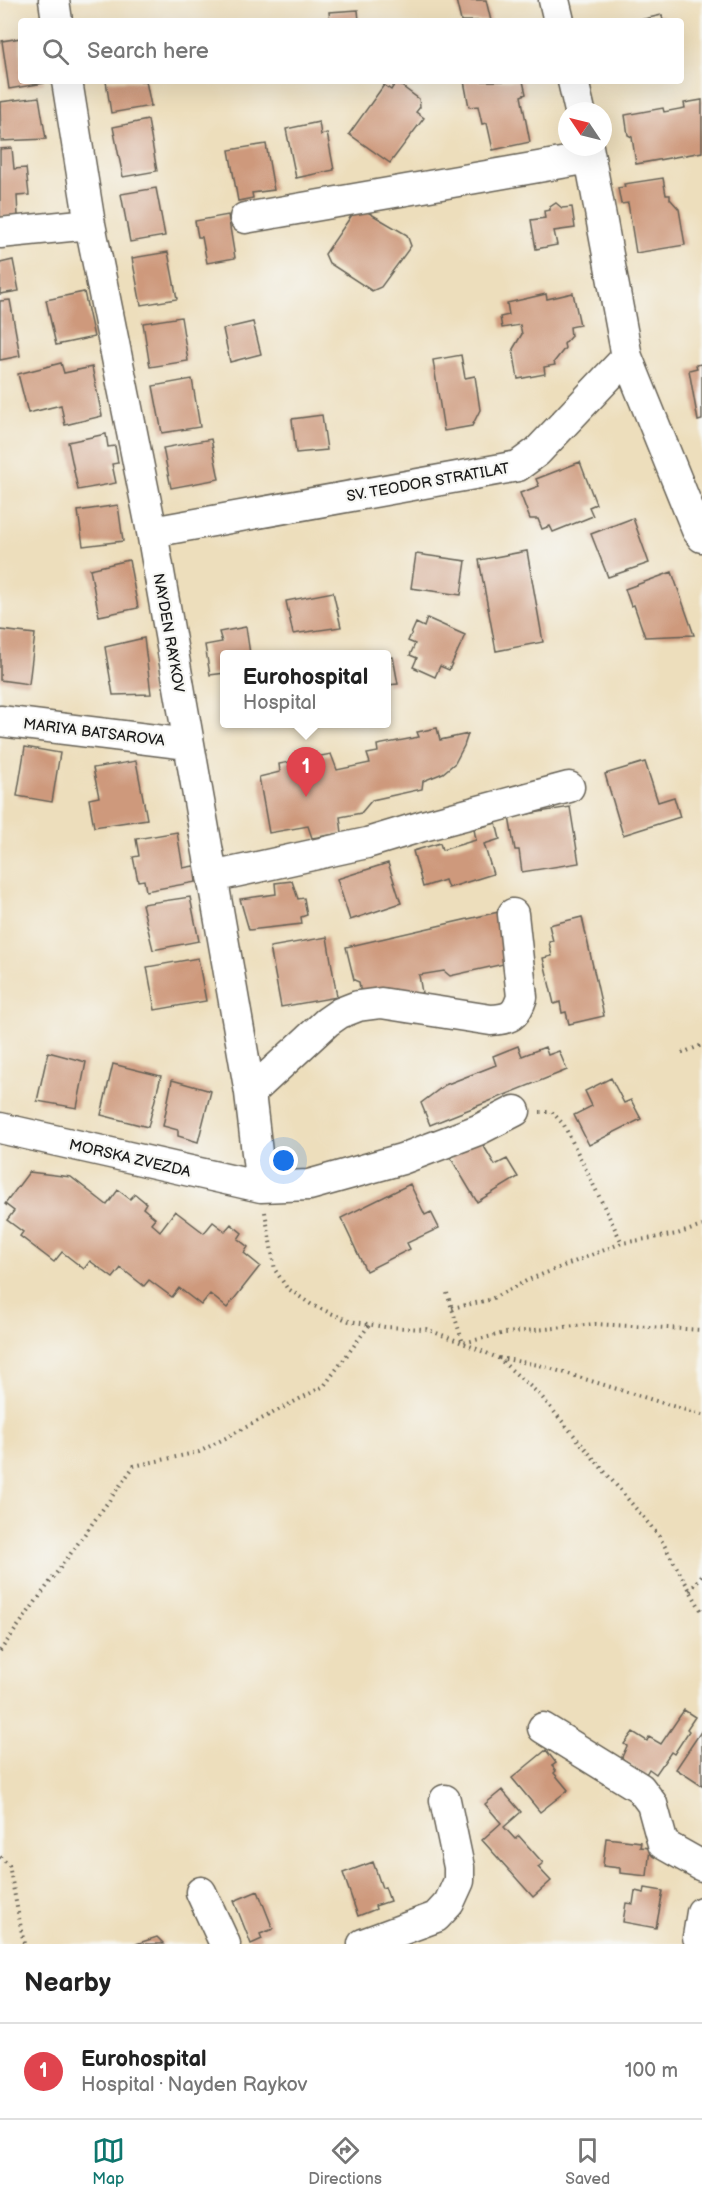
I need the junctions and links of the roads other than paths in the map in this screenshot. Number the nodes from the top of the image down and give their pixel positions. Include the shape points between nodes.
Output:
1 (54, 0) edge
2 (554, 0) edge
3 (57, 18) edge
4 (558, 18) edge
5 (67, 84) edge
6 (574, 84) edge
7 (578, 102) edge
8 (568, 156) edge
9 (590, 156) edge
10 (245, 218) dead end
11 (90, 224) junction
12 (0, 233) edge
13 (627, 357) junction
14 (152, 532) junction
15 (702, 537) edge
16 (0, 721) edge
17 (188, 744) junction
18 (569, 787) dead end
19 (212, 878) junction
20 (513, 914) dead end
21 (250, 1093) junction
22 (515, 1111) road end
23 (0, 1128) edge
24 (261, 1187) junction
25 (543, 1728) dead end
26 (445, 1800) dead end
27 (702, 1866) edge
28 (201, 1892) dead end
29 (225, 1944) edge
30 (363, 1944) edge

1 - 3 street
2 - 4 street
5 - 11 street, NAYDEN RAYKOV
6 - 7 street
8 - 10 street
9 - 13 street
11 - 12 street
11 - 14 street, NAYDEN RAYKOV
13 - 14 street, SV. TEODOR STRATILAT via 537,452 518,466
13 - 15 street
14 - 17 street, NAYDEN RAYKOV
16 - 17 street, MARIYA BATSAROVA
17 - 19 street, NAYDEN RAYKOV
18 - 19 street via 367,843
19 - 21 street, NAYDEN RAYKOV
20 - 21 street via 522,997 518,1010 507,1019 491,1020 381,1003 358,1006 327,1022
21 - 24 street, NAYDEN RAYKOV
22 - 24 street, MORSKA ZVEZDA via 402,1159 309,1185
23 - 24 street, MORSKA ZVEZDA
25 - 27 street via 640,1788 652,1804 663,1844
26 - 30 street via 459,1867 459,1881 449,1903 436,1917
28 - 29 street

